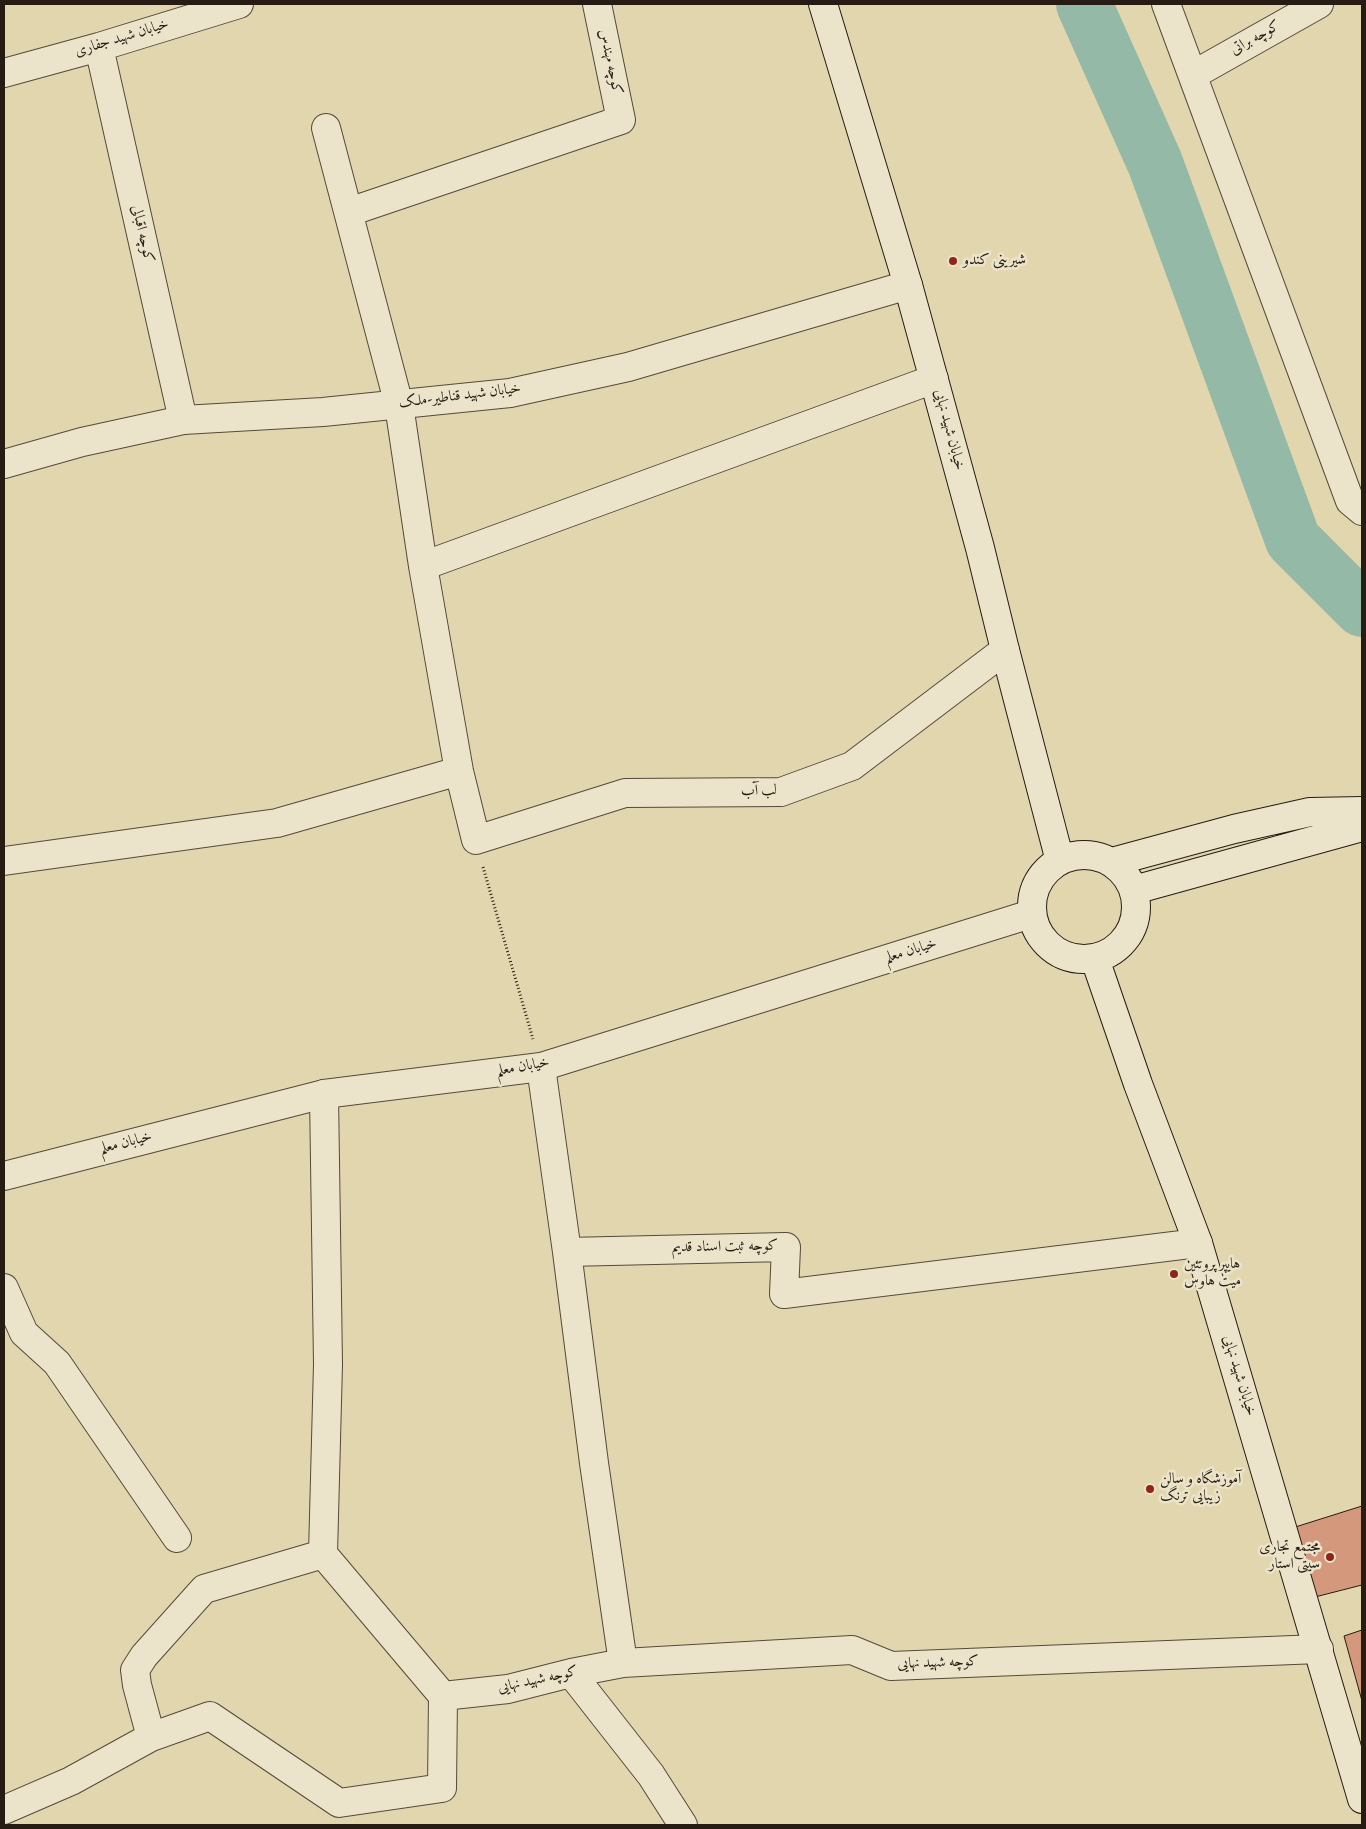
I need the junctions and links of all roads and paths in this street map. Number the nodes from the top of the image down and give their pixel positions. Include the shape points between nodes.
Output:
1 (239, 4) edge
2 (597, 4) edge
3 (823, 4) edge
4 (1166, 4) edge
5 (1319, 4) edge
6 (99, 47) junction
7 (4, 73) edge
8 (1193, 75) junction
9 (326, 128) dead end
10 (349, 212) junction
11 (908, 285) junction
12 (934, 379) junction
13 (399, 405) junction
14 (183, 420) junction
15 (4, 464) edge
16 (1362, 511) edge
17 (423, 566) junction
18 (1005, 650) junction
19 (459, 771) junction
20 (1362, 811) edge
21 (1362, 827) edge
22 (476, 840) junction
23 (1060, 860) junction
24 (4, 861) edge
25 (1112, 862) junction
26 (1134, 890) junction
27 (1031, 914) junction
28 (1095, 959) junction
29 (541, 1067) junction
30 (324, 1094) junction
31 (4, 1176) edge
32 (1198, 1243) junction
33 (567, 1252) junction
34 (4, 1288) edge
35 (177, 1538) dead end
36 (323, 1554) junction
37 (1319, 1649) junction
38 (623, 1663) junction
39 (571, 1673) junction
40 (443, 1696) junction
41 (151, 1737) junction
42 (1362, 1799) edge
43 (4, 1810) edge
44 (683, 1825) edge

1 - 6 street, خیابان شهید جفاری
2 - 10 street, کوچه مهندس via 621,120
3 - 11 street, خیابان شهید نهایی
4 - 8 street
5 - 8 street, کوچه براتی
6 - 7 street, خیابان شهید جفاری
6 - 14 street, کوچه اقبالی
8 - 16 street via 1350,501
9 - 10 street
10 - 13 street
11 - 12 street, خیابان شهید نهایی
11 - 13 street, خیابان شهید قناطیر-ملک via 628,367 510,393
12 - 17 street
12 - 18 street, خیابان شهید نهایی
13 - 14 street, خیابان شهید قناطیر-ملک
13 - 17 street
14 - 15 street, خیابان شهید قناطیر-ملک via 82,442
17 - 19 street
18 - 22 street, لب آب via 852,766 781,792 625,793
18 - 23 street, خیابان شهید نهایی
19 - 22 street
19 - 24 street via 277,823
20 - 25 street via 1310,812
21 - 26 street
22 - 29 path
23 - 25 street via 1077,855 1095,856
23 - 27 street via 1040,877 1034,889
25 - 26 street via 1125,874
26 - 28 street via 1136,912 1130,933 1115,950
27 - 28 street via 1045,944 1058,954 1073,959
27 - 29 street, خیابان معلم
28 - 32 street, خیابان شهید نهایی
29 - 30 street, خیابان معلم
29 - 33 street
30 - 31 street, خیابان معلم
30 - 36 street via 328,1364
32 - 33 street, کوچه ثبت اسناد قدیم via 784,1294 786,1247
32 - 37 street, خیابان شهید نهایی
33 - 38 street
34 - 35 street via 24,1333 57,1363
36 - 40 street
36 - 41 street via 204,1590 135,1670
37 - 38 street, کوچه شهید نهایی via 891,1666 852,1650
37 - 42 street, خیابان شهید نهایی
38 - 39 street, کوچه شهید نهایی
39 - 40 street, کوچه شهید نهایی via 508,1689
39 - 44 street via 651,1774
40 - 41 street via 442,1788 340,1803 210,1716
41 - 43 street via 71,1781

